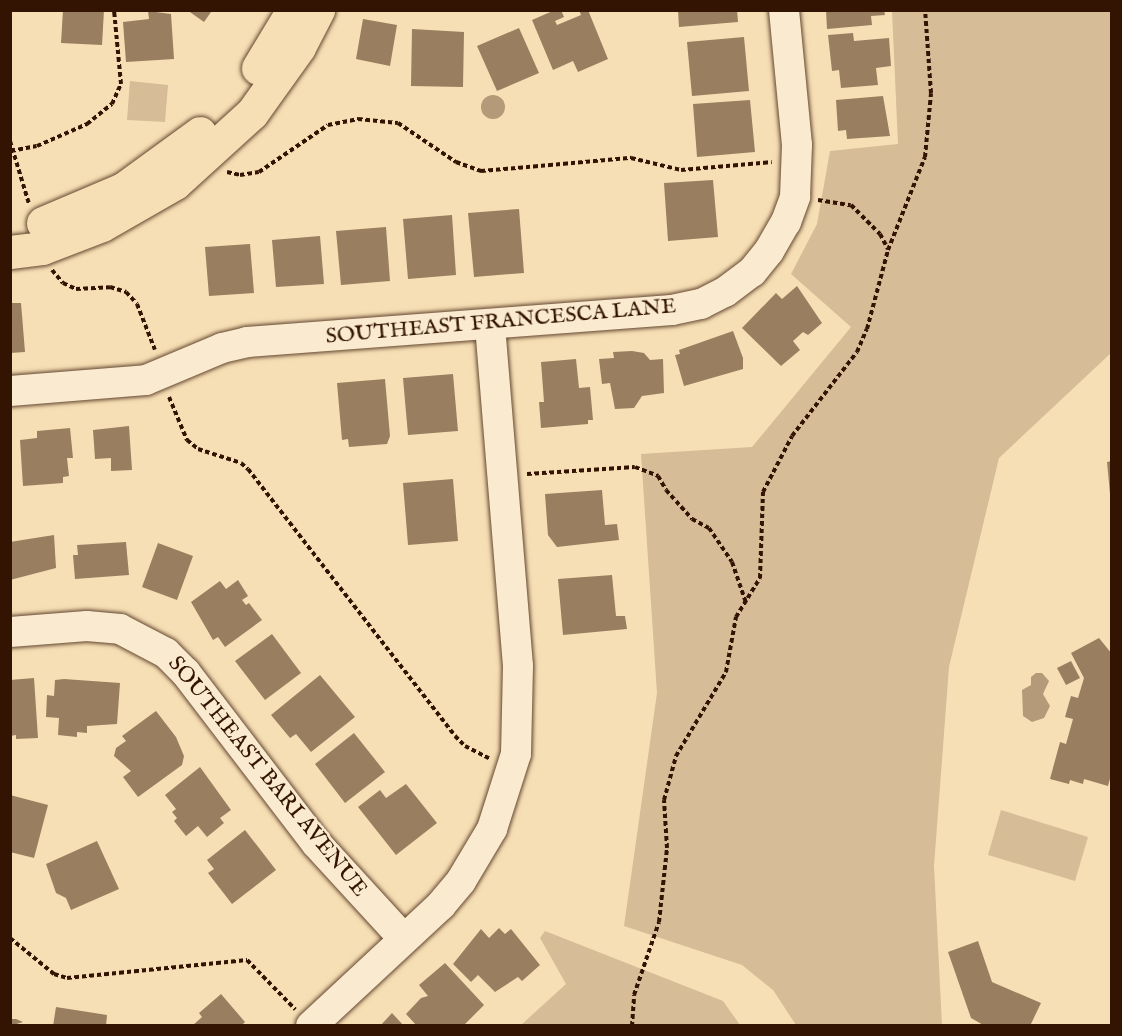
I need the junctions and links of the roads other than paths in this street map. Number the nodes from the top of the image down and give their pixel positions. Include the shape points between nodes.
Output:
1 (293, 10) edge
2 (318, 10) edge
3 (784, 10) edge
4 (21, 224) edge
5 (10, 252) edge
6 (490, 324) junction
7 (10, 391) edge
8 (10, 632) edge
9 (404, 939) junction
10 (307, 1021) edge

1 - 4 main road via 246,84 183,148 123,189 66,216
2 - 5 main road via 299,48 252,113 175,183 102,225 42,248
3 - 6 street, SOUTHEAST FRANCESCA LANE via 797,161 795,196 786,222 752,272 701,304 672,310
6 - 7 street, SOUTHEAST FRANCESCA LANE via 247,342 222,348 146,380
6 - 9 street via 518,666 520,718 514,763 503,803 477,859 441,905
8 - 9 street, SOUTHEAST BARI AVENUE via 87,626 120,629 166,653 186,673 316,843
9 - 10 street

